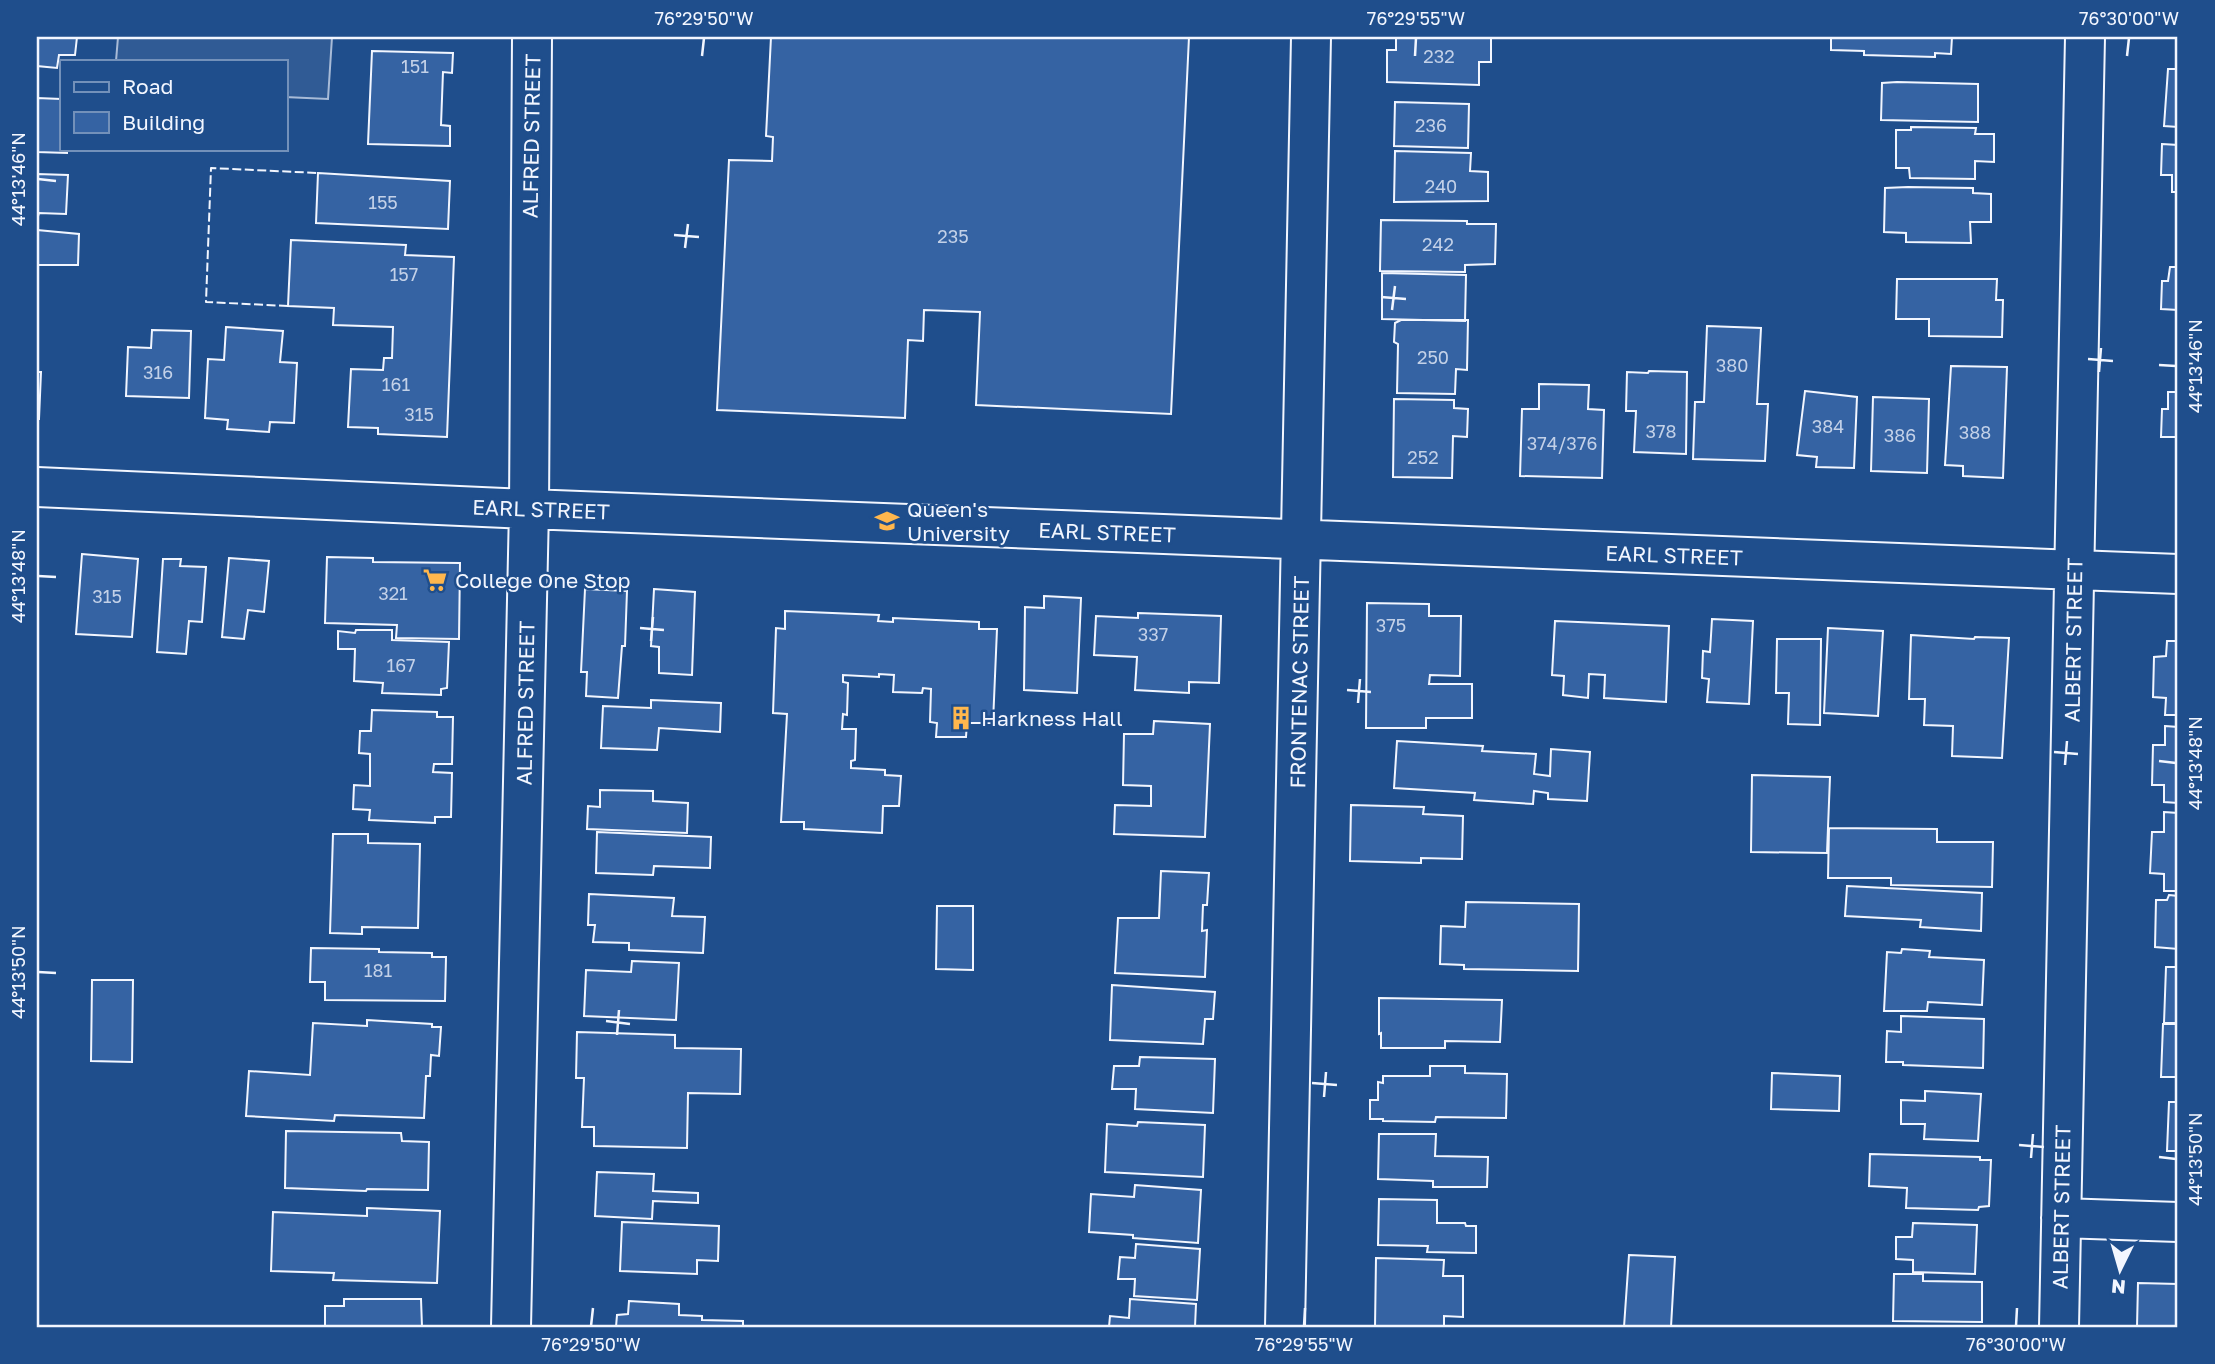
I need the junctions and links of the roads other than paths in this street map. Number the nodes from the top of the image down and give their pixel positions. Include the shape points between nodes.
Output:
1 (532, 37) edge
2 (1311, 37) edge
3 (2085, 37) edge
4 (37, 486) edge
5 (529, 509) junction
6 (1302, 541) junction
7 (2075, 570) junction
8 (2178, 574) edge
9 (2061, 1218) junction
10 (2178, 1222) edge
11 (511, 1327) edge
12 (1285, 1327) edge
13 (2059, 1327) edge

1 - 5 street, ALFRED STREET
2 - 6 street, FRONTENAC STREET
3 - 7 street, ALBERT STREET
4 - 5 street, EARL STREET
5 - 6 street, EARL STREET
5 - 11 street, ALFRED STREET
6 - 7 street, EARL STREET
6 - 12 street, FRONTENAC STREET
7 - 8 street, EARL STREET
7 - 9 street, ALBERT STREET
9 - 10 street
9 - 13 street, ALBERT STREET

